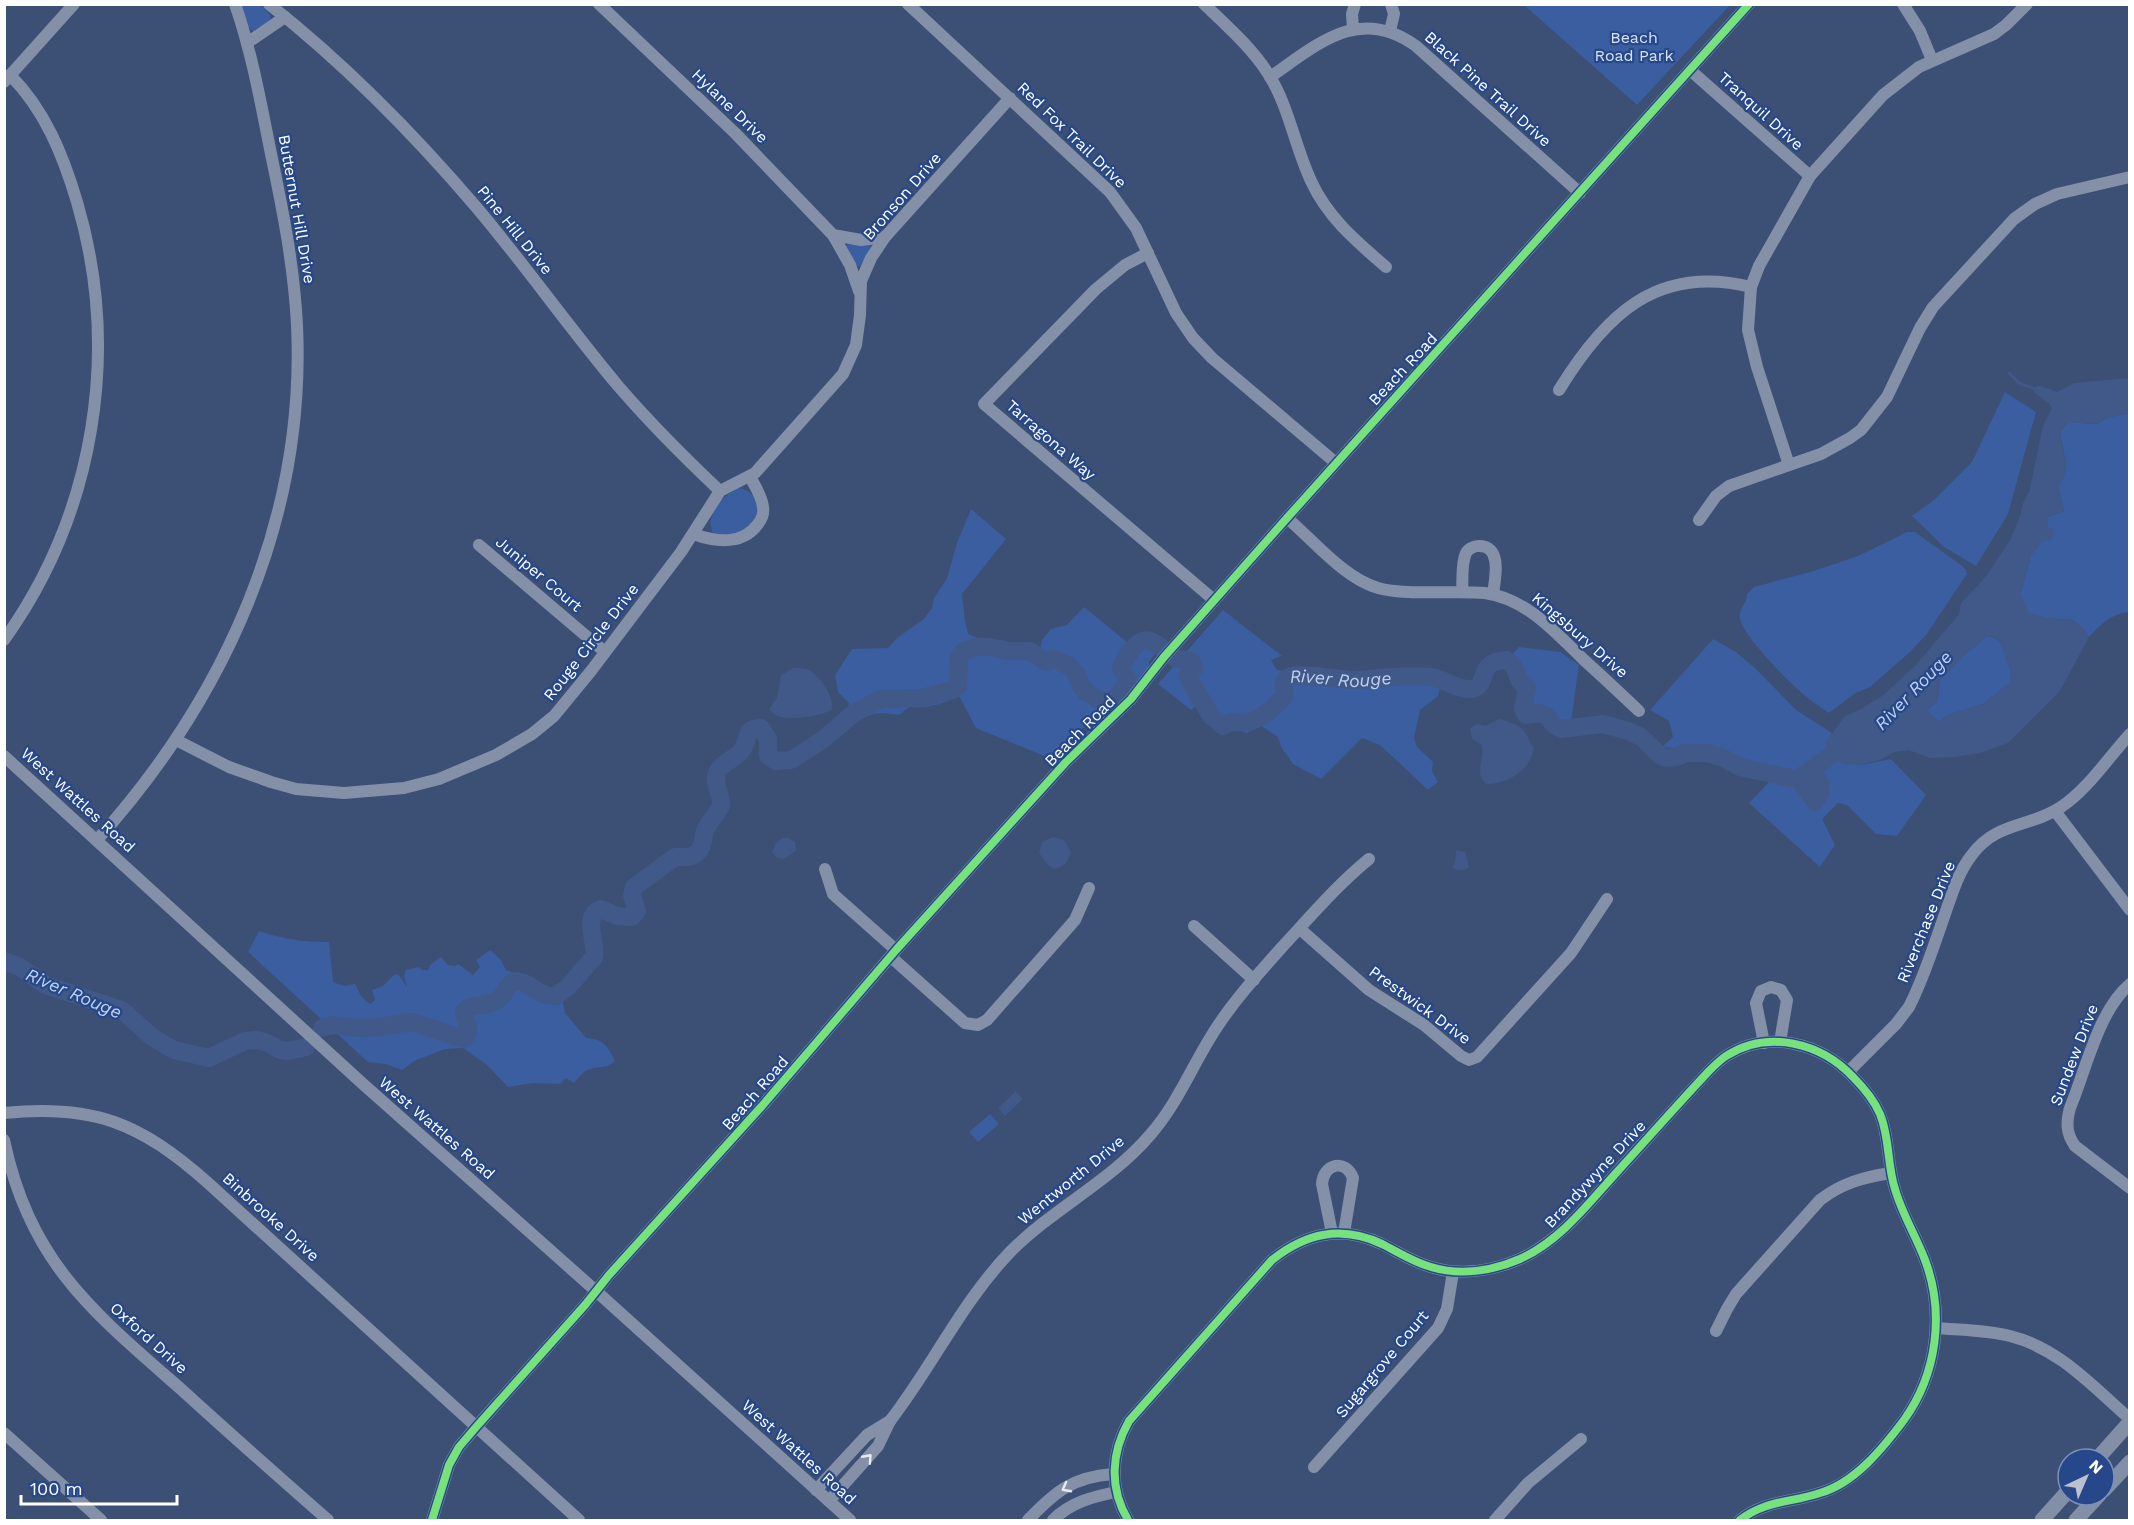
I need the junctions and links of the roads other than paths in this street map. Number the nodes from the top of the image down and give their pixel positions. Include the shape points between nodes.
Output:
1 (74, 4) edge
2 (235, 4) edge
3 (269, 4) edge
4 (599, 4) edge
5 (908, 4) edge
6 (1204, 4) edge
7 (1355, 4) edge
8 (1391, 4) edge
9 (1749, 4) edge
10 (1903, 4) edge
11 (2027, 4) edge
12 (285, 17) junction
13 (1353, 28) junction
14 (1390, 31) junction
15 (247, 43) junction
16 (1932, 60) junction
17 (1690, 70) junction
18 (1270, 77) junction
19 (7, 78) edge
20 (1010, 98) junction
21 (1810, 176) junction
22 (2130, 177) edge
23 (1580, 194) junction
24 (833, 235) junction
25 (885, 237) junction
26 (1149, 253) junction
27 (1386, 267) dead end
28 (1751, 287) junction
29 (859, 291) junction
30 (1559, 390) dead end
31 (1336, 463) junction
32 (1789, 465) junction
33 (750, 477) junction
34 (720, 491) junction
35 (1287, 518) junction
36 (1699, 520) dead end
37 (693, 534) junction
38 (479, 545) dead end
39 (1462, 592) junction
40 (1493, 594) junction
41 (1214, 600) junction
42 (4, 640) edge
43 (605, 652) junction
44 (1640, 711) dead end
45 (2130, 734) edge
46 (176, 740) junction
47 (4, 756) edge
48 (2055, 811) junction
49 (97, 840) junction
50 (1369, 859) dead end
51 (825, 869) dead end
52 (1089, 888) dead end
53 (1607, 899) dead end
54 (2130, 910) edge
55 (1194, 926) dead end
56 (1300, 928) junction
57 (893, 953) junction
58 (1254, 980) junction
59 (2130, 984) edge
60 (1764, 1042) junction
61 (1780, 1042) junction
62 (1848, 1072) junction
63 (4, 1113) edge
64 (4, 1140) edge
65 (1891, 1173) junction
66 (2130, 1188) edge
67 (1338, 1233) junction
68 (1453, 1272) junction
69 (596, 1291) junction
70 (1936, 1328) junction
71 (1716, 1331) dead end
72 (890, 1421) junction
73 (2130, 1421) edge
74 (477, 1426) junction
75 (4, 1433) edge
76 (1581, 1439) dead end
77 (2107, 1447) edge
78 (2130, 1462) edge
79 (1314, 1467) dead end
80 (1113, 1474) junction
81 (2116, 1477) edge
82 (816, 1490) junction
83 (1116, 1492) junction
84 (829, 1501) junction
85 (2056, 1505) edge
86 (2088, 1507) edge
87 (101, 1521) edge
88 (328, 1521) edge
89 (432, 1521) edge
90 (579, 1521) edge
91 (850, 1521) edge
92 (1028, 1521) edge
93 (1053, 1521) edge
94 (1128, 1521) edge
95 (1495, 1521) edge
96 (1740, 1521) edge
97 (2042, 1521) edge
98 (2076, 1521) edge

1 - 19 street
2 - 15 street, Butternut Hill Drive
3 - 12 street, Pine Hill Drive
4 - 24 street, Hylane Drive via 735,133
5 - 20 street, Red Fox Trail Drive
6 - 18 street via 1254,54
7 - 13 street
8 - 14 street via 1394,14
9 - 17 street, Beach Road
10 - 16 street
11 - 16 street via 1994,34
12 - 15 street
12 - 34 street, Pine Hill Drive via 344,67 425,148 618,386
13 - 14 street, Black Pine Trail Drive
13 - 18 street, Black Pine Trail Drive via 1330,37
14 - 23 street, Black Pine Trail Drive via 1416,46
15 - 46 street, Butternut Hill Drive via 293,270 297,350 291,437 276,518 249,604 214,678
16 - 21 street via 1883,95
17 - 21 street, Tranquil Drive
17 - 23 street, Beach Road
18 - 27 street via 1321,200 1342,228
19 - 42 street via 33,100 67,170 92,265 98,343 94,413 79,487 46,572
20 - 25 street, Bronson Drive
20 - 26 street, Red Fox Trail Drive via 1110,192
21 - 28 street
22 - 32 street via 2057,194 2014,219 1933,307 1887,397 1861,429 1830,450
23 - 31 street, Beach Road
24 - 25 street via 861,240
24 - 29 street, Hylane Drive
25 - 29 street, Bronson Drive via 865,269
26 - 31 street, Red Fox Trail Drive via 1176,313 1193,338
26 - 41 street, Tarragona Way via 1125,265 1096,289 984,404
28 - 30 street via 1694,281 1646,295 1607,327 1576,362
28 - 32 street via 1750,344
29 - 33 street, Bronson Drive via 859,329 849,365
31 - 35 street, Beach Road
32 - 36 street via 1729,486 1716,496
33 - 34 street, Bronson Drive
33 - 37 street via 764,509 755,528 736,540 719,542
34 - 37 street, Rouge Circle Drive
35 - 39 street, Kingsbury Drive via 1350,574 1367,584 1386,590
35 - 41 street, Beach Road
37 - 43 street, Rouge Circle Drive
38 - 43 street, Juniper Court
39 - 40 street, Kingsbury Drive
39 - 40 street via 1466,553 1477,546 1490,550 1496,559
40 - 44 street, Kingsbury Drive via 1535,614
41 - 57 street, Beach Road via 1123,708 1066,762
43 - 46 street, Rouge Circle Drive via 554,716 532,734 470,768 416,785 344,793 296,789 247,774
45 - 48 street, Riverchase Drive via 2085,786
46 - 49 street, Butternut Hill Drive
47 - 49 street, West Wattles Road
48 - 54 street
48 - 62 street, Riverchase Drive via 2000,831 1971,856 1956,882 1909,1007
49 - 69 street, West Wattles Road
50 - 56 street, Wentworth Drive
51 - 57 street via 833,894
52 - 57 street via 1075,920 987,1020 978,1025 965,1023
53 - 56 street, Prestwick Drive via 1570,952 1477,1058 1469,1060 1369,990
55 - 58 street
56 - 58 street, Wentworth Drive
57 - 69 street, Beach Road
58 - 72 street, Wentworth Drive via 1216,1028 1175,1102 1150,1136 1122,1164 1043,1221 991,1273
59 - 66 street, Sundew Drive via 2107,1013 2067,1119 2069,1138 2075,1146
60 - 61 street, Brandywyne Drive
60 - 61 street via 1756,1003 1761,991 1771,987 1780,990 1787,1000
60 - 68 street, Brandywyne Drive via 1724,1057 1573,1221 1547,1244 1503,1265
61 - 62 street, Brandywyne Drive via 1825,1054
62 - 65 street, Brandywyne Drive via 1880,1113
63 - 74 street, Binbrooke Drive via 50,1110 98,1117 130,1128 164,1147
64 - 88 street, Oxford Drive via 30,1222 78,1294
65 - 70 street, Brandywyne Drive via 1932,1280
65 - 71 street via 1850,1182 1820,1200 1736,1294
67 - 67 street via 1353,1178 1346,1167 1338,1165 1322,1178
67 - 68 street, Brandywyne Drive via 1380,1244 1414,1262
67 - 80 street via 1313,1236 1272,1260 1129,1421 1116,1450
68 - 79 street, Sugargrove Court via 1448,1309 1438,1328
69 - 74 street, Beach Road
69 - 82 street, West Wattles Road
70 - 73 street via 1994,1333 2043,1348 2070,1366
70 - 96 street, Brandywyne Drive via 1928,1369 1912,1406 1858,1472 1828,1491 1765,1506
72 - 82 street, Wentworth Drive via 867,1435
84 -> 72 street, Wentworth Drive via 878,1446
73 - 77 main road
74 - 89 street, Beach Road via 449,1465
74 - 90 street, Binbrooke Drive
75 - 87 street
76 - 95 street via 1528,1483
78 - 81 main road
80 - 83 street
80 -> 92 street via 1064,1488
82 - 84 street, West Wattles Road
83 - 93 street via 1083,1500
83 - 94 street
84 - 91 street, West Wattles Road
85 - 97 main road
86 - 98 main road

